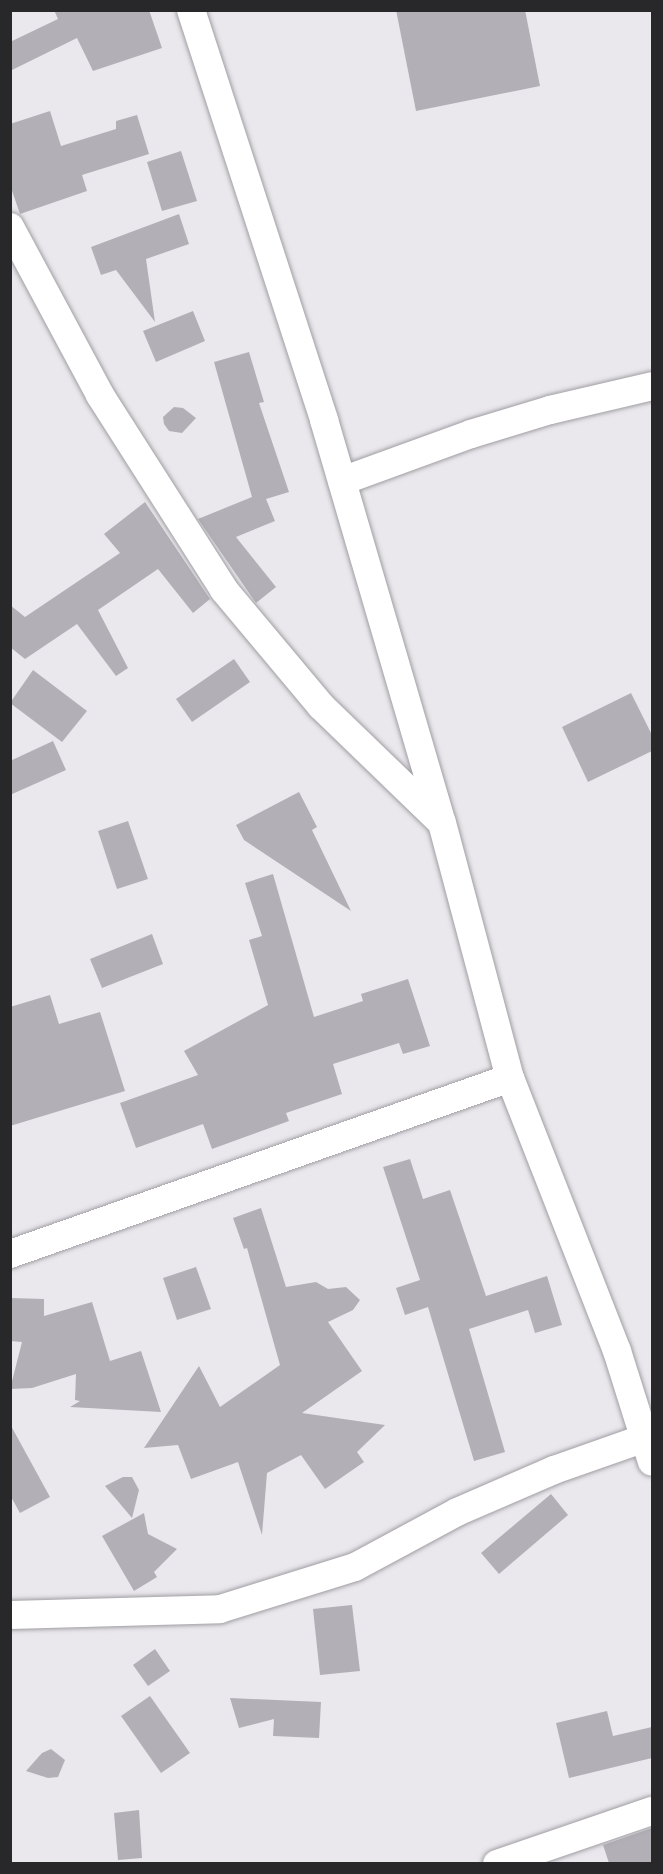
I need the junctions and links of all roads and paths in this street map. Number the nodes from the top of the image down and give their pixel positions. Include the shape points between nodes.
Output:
1 (191, 10) edge
2 (10, 227) edge
3 (652, 386) edge
4 (342, 481) junction
5 (442, 823) junction
6 (510, 1078) junction
7 (10, 1254) edge
8 (649, 1450) edge
9 (10, 1616) edge
10 (652, 1811) edge
11 (497, 1863) edge

1 - 4 street
2 - 5 street via 100,395 224,590 321,706
3 - 4 street via 494,427
4 - 5 street
5 - 6 street
6 - 7 street
6 - 8 street via 617,1351
8 - 9 street via 554,1470 468,1508 355,1567 220,1609
10 - 11 street

